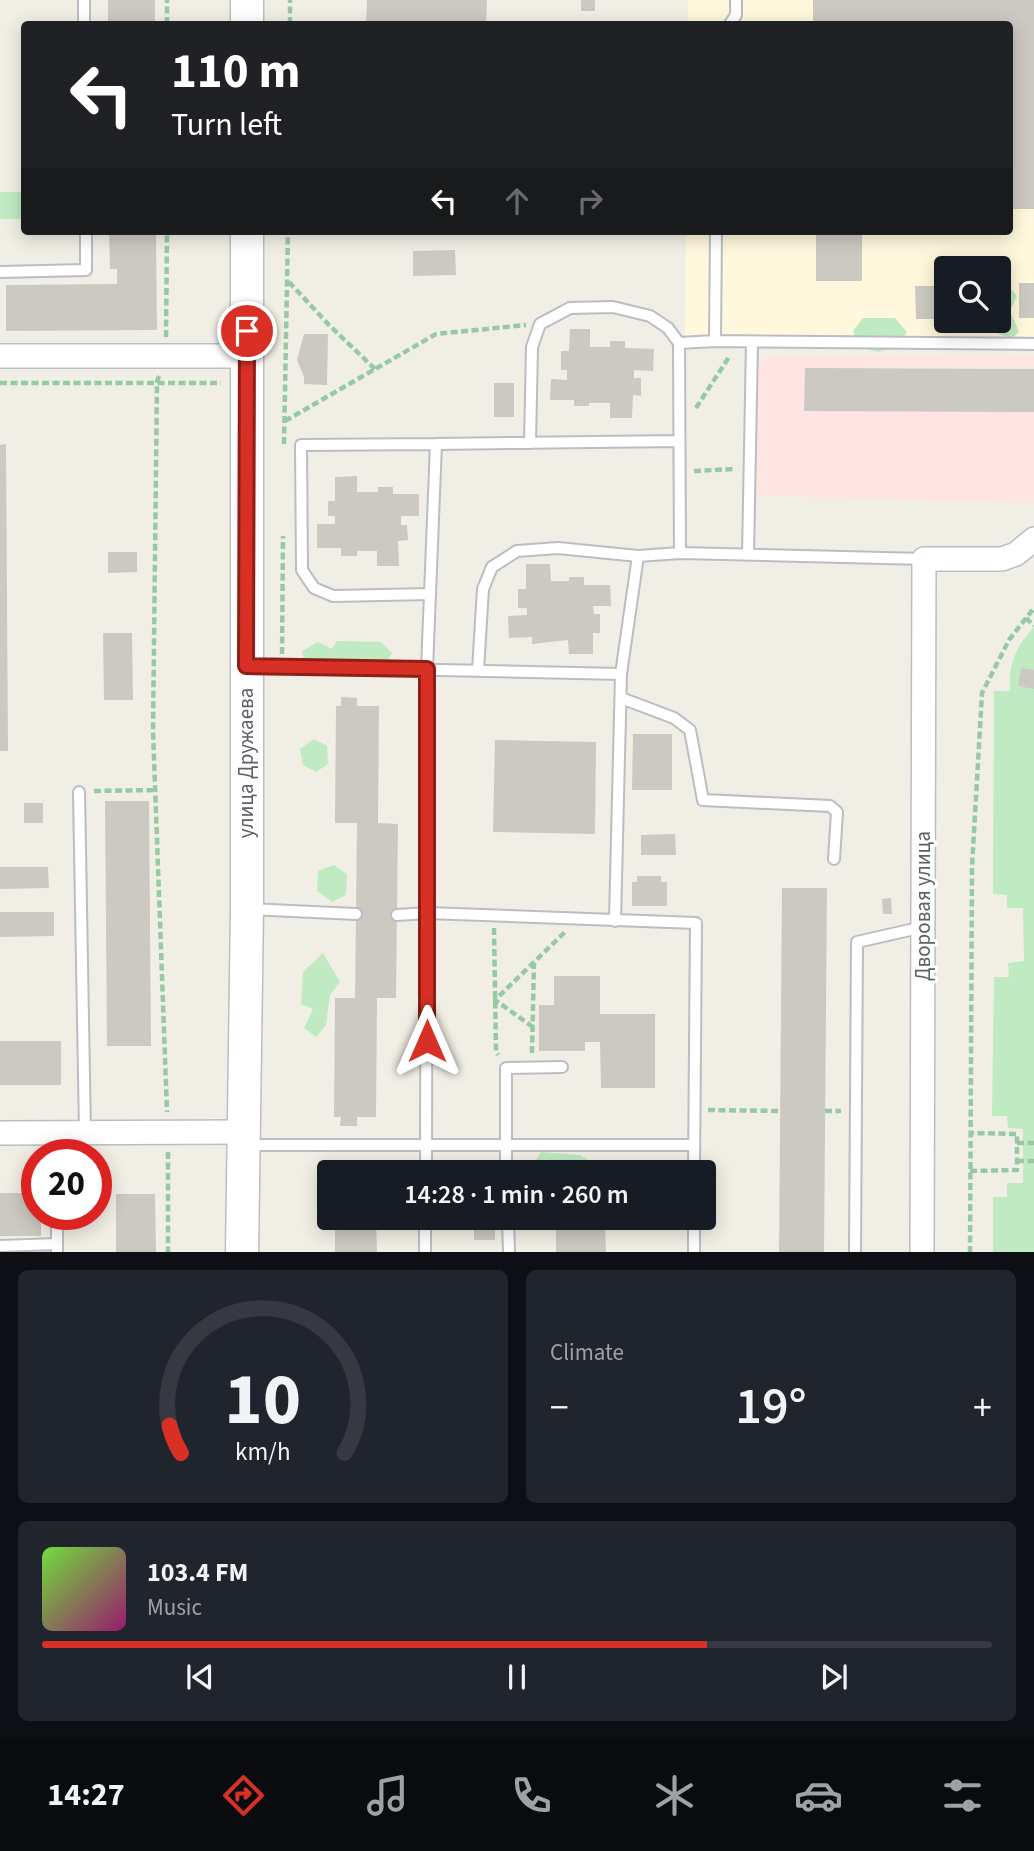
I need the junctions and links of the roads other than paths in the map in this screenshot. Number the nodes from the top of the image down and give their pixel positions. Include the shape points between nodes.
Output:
1 (84, 0) edge
2 (247, 0) edge
3 (736, 0) edge
4 (84, 21) edge
5 (247, 21) edge
6 (732, 21) edge
7 (86, 235) edge
8 (247, 235) edge
9 (716, 235) edge
10 (0, 272) edge
11 (715, 341) junction
12 (752, 342) junction
13 (679, 343) junction
14 (1034, 344) edge
15 (0, 356) edge
16 (247, 356) junction
17 (679, 438) junction
18 (530, 443) junction
19 (436, 444) junction
20 (1034, 539) edge
21 (680, 553) junction
22 (748, 555) junction
23 (638, 556) junction
24 (924, 559) junction
25 (430, 594) junction
26 (246, 666) junction
27 (427, 669) junction
28 (478, 670) junction
29 (621, 674) junction
30 (621, 698) junction
31 (79, 792) road end
32 (834, 859) dead end
33 (247, 909) junction
34 (428, 913) junction
35 (356, 914) dead end
36 (397, 915) dead end
37 (615, 921) junction
38 (923, 928) junction
39 (562, 1067) dead end
40 (0, 1133) edge
41 (85, 1133) junction
42 (245, 1138) junction
43 (31, 1139) edge
44 (70, 1139) edge
45 (426, 1144) junction
46 (506, 1144) junction
47 (694, 1145) junction
48 (426, 1160) edge
49 (506, 1160) edge
50 (694, 1160) edge
51 (57, 1230) edge
52 (425, 1230) edge
53 (508, 1230) edge
54 (694, 1230) edge
55 (0, 1246) edge
56 (57, 1248) edge
57 (242, 1252) edge
58 (425, 1252) edge
59 (509, 1252) edge
60 (694, 1252) edge
61 (855, 1252) edge
62 (922, 1252) edge

1 - 4 lane
2 - 5 street
3 - 6 lane
7 - 10 lane via 86,271
8 - 16 street, улица Дружаева
9 - 11 lane
11 - 12 lane
11 - 13 lane
12 - 14 lane
12 - 22 lane
13 - 17 lane
13 - 18 lane via 650,316 613,307 570,308 540,324 531,347
15 - 16 street
16 - 26 street, улица Дружаева
17 - 18 lane
17 - 21 lane
18 - 19 lane
19 - 25 lane
19 - 25 lane via 301,445 302,570 314,588 333,596
20 - 24 street via 1003,559
21 - 22 lane
21 - 23 lane
22 - 24 lane
23 - 28 lane via 558,548 517,551 492,567 483,589
23 - 29 lane
24 - 38 street, Дворовая улица
25 - 27 lane
26 - 27 lane
26 - 33 street, улица Дружаева
27 - 28 lane
27 - 34 lane
28 - 29 lane
29 - 30 lane
30 - 32 lane via 674,718 690,730 702,800 830,806 837,812
30 - 37 lane
31 - 41 lane
33 - 35 lane
33 - 42 street, улица Дружаева
34 - 36 lane
34 - 37 lane
34 - 45 lane
37 - 47 lane via 696,923
38 - 61 lane via 857,942
38 - 62 street, Дворовая улица
39 - 46 lane via 506,1068
40 - 43 street
41 - 42 street via 168,1132
41 - 44 street
42 - 45 lane
42 - 57 street, улица Дружаева
45 - 46 lane
45 - 48 lane
46 - 47 lane
46 - 49 lane
47 - 50 lane
51 - 56 lane
52 - 58 lane
53 - 59 lane
54 - 60 lane
55 - 56 lane

